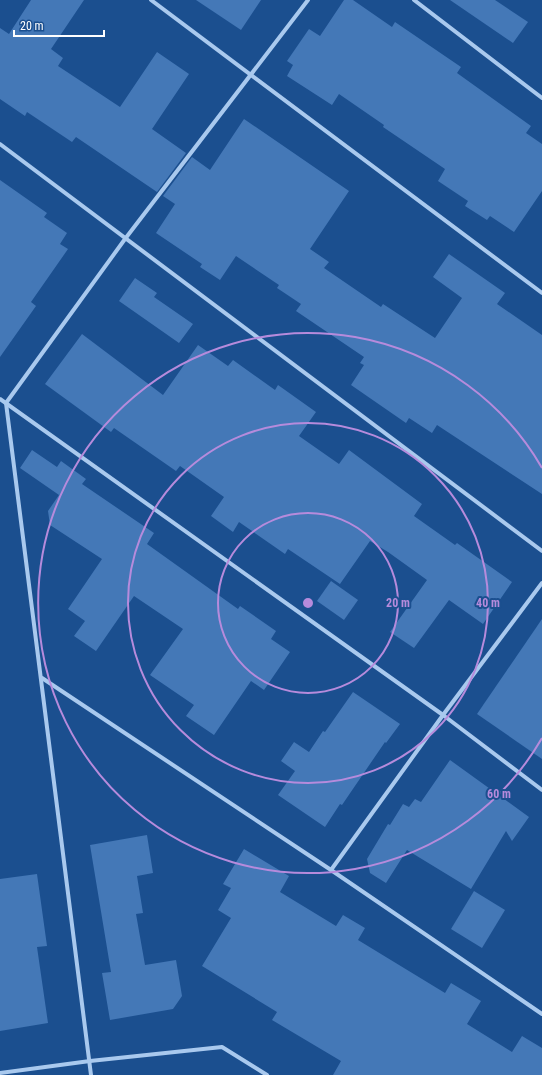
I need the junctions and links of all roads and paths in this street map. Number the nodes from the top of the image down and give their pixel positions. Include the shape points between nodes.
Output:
1 (151, 0) edge
2 (308, 0) edge
3 (414, 0) edge
4 (252, 75) junction
5 (542, 98) edge
6 (0, 144) edge
7 (125, 239) junction
8 (542, 293) edge
9 (0, 399) edge
10 (6, 403) junction
11 (542, 551) edge
12 (542, 583) edge
13 (42, 678) junction
14 (443, 715) junction
15 (542, 790) edge
16 (331, 870) junction
17 (542, 1014) edge
18 (90, 1061) junction
19 (0, 1072) edge
20 (91, 1075) edge
21 (267, 1075) edge

1 - 4 street
2 - 4 street
3 - 5 street
4 - 7 street
4 - 8 street
6 - 7 street
7 - 10 street
7 - 11 street
9 - 10 street
10 - 13 street
10 - 14 street
12 - 14 street
13 - 16 street
13 - 18 street
14 - 15 street
14 - 16 street
16 - 17 street
18 - 19 street
18 - 20 street
18 - 21 street via 222,1047

